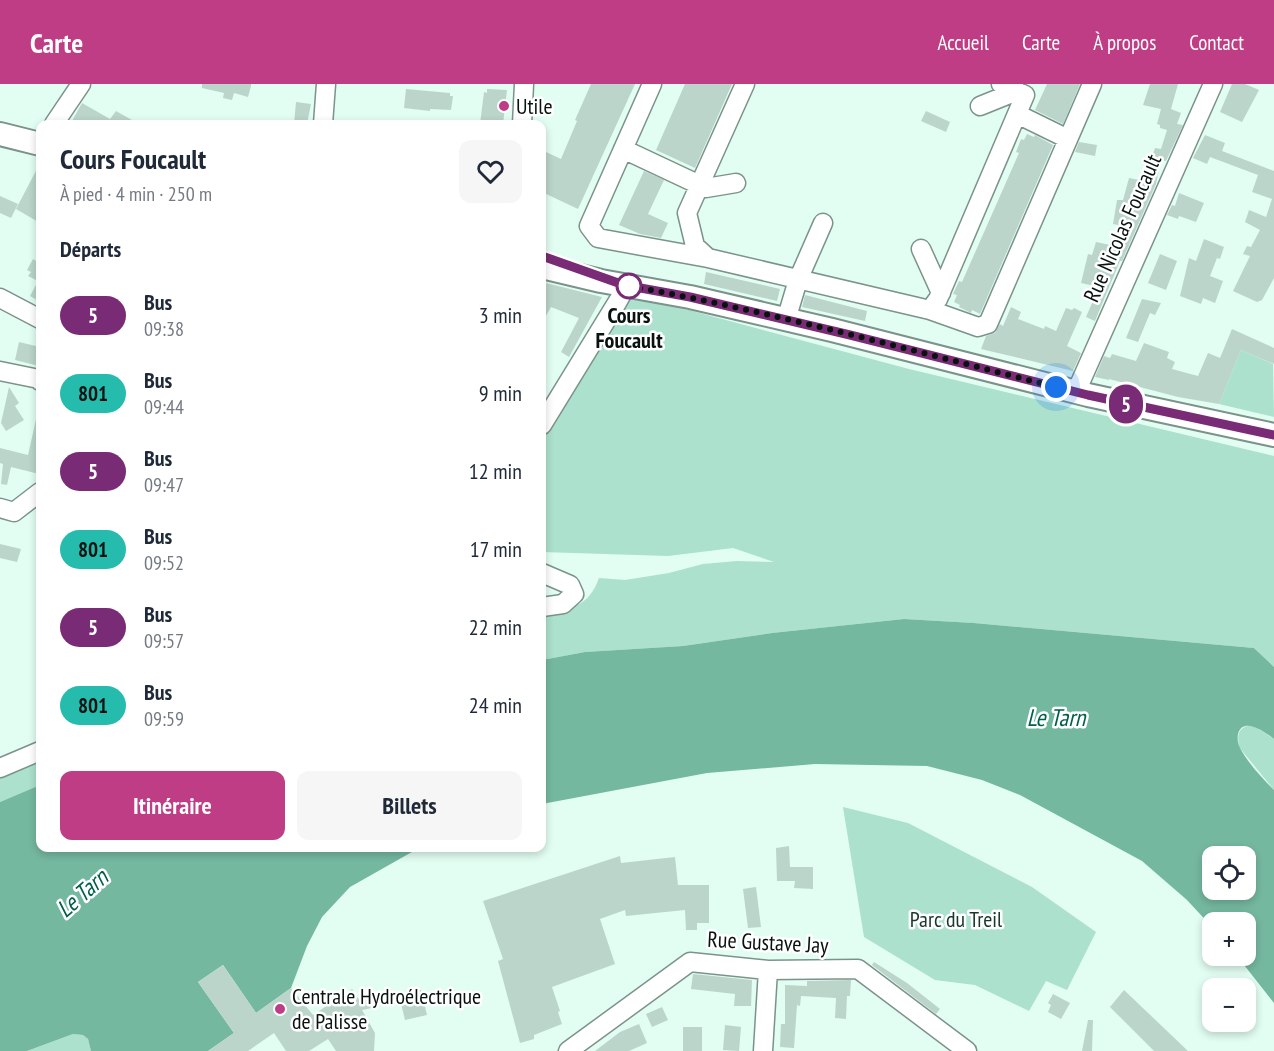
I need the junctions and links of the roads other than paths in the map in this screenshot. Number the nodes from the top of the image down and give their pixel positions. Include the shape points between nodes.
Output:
1 (81, 84) edge
2 (326, 84) edge
3 (524, 84) edge
4 (652, 84) edge
5 (745, 84) edge
6 (1092, 84) edge
7 (1213, 84) edge
8 (1018, 88) edge
9 (980, 106) dead end
10 (1017, 114) junction
11 (57, 120) edge
12 (322, 120) edge
13 (522, 120) edge
14 (0, 134) edge
15 (1068, 140) junction
16 (36, 143) edge
17 (623, 149) junction
18 (736, 183) dead end
19 (699, 185) junction
20 (823, 223) dead end
21 (921, 249) dead end
22 (546, 257) edge
23 (708, 258) junction
24 (546, 268) edge
25 (798, 279) junction
26 (624, 285) junction
27 (941, 293) junction
28 (0, 298) edge
29 (930, 310) junction
30 (36, 318) edge
31 (786, 320) junction
32 (0, 371) edge
33 (36, 378) edge
34 (1076, 392) junction
35 (546, 418) edge
36 (1274, 435) edge
37 (36, 495) edge
38 (0, 508) edge
39 (546, 575) edge
40 (546, 606) edge
41 (36, 753) edge
42 (0, 768) edge
43 (768, 970) junction
44 (568, 1051) edge
45 (763, 1051) edge
46 (967, 1051) edge

1 - 11 street
2 - 12 street
3 - 13 street
4 - 17 street
5 - 19 street
6 - 15 street
7 - 34 street, Rue Nicolas Foucault
8 - 9 street
8 - 10 street
10 - 15 street
10 - 27 street
14 - 16 main road
15 - 29 street via 988,324 978,327
17 - 19 street
17 - 23 street via 589,226 598,238
18 - 19 street via 706,188
19 - 23 street via 687,213 694,246
20 - 25 street
21 - 27 street
22 - 26 main road
23 - 25 street
24 - 26 main road
25 - 29 street
25 - 31 street
26 - 31 main road
26 - 35 street
27 - 29 street
28 - 30 street
31 - 34 main road
32 - 33 street
34 - 36 main road
37 - 38 street via 14,512
39 - 40 street via 570,585 574,594 563,604
41 - 42 street
43 - 44 street, Rue Gustave Jay via 690,962
43 - 45 street
43 - 46 street, Rue Gustave Jay via 858,969

